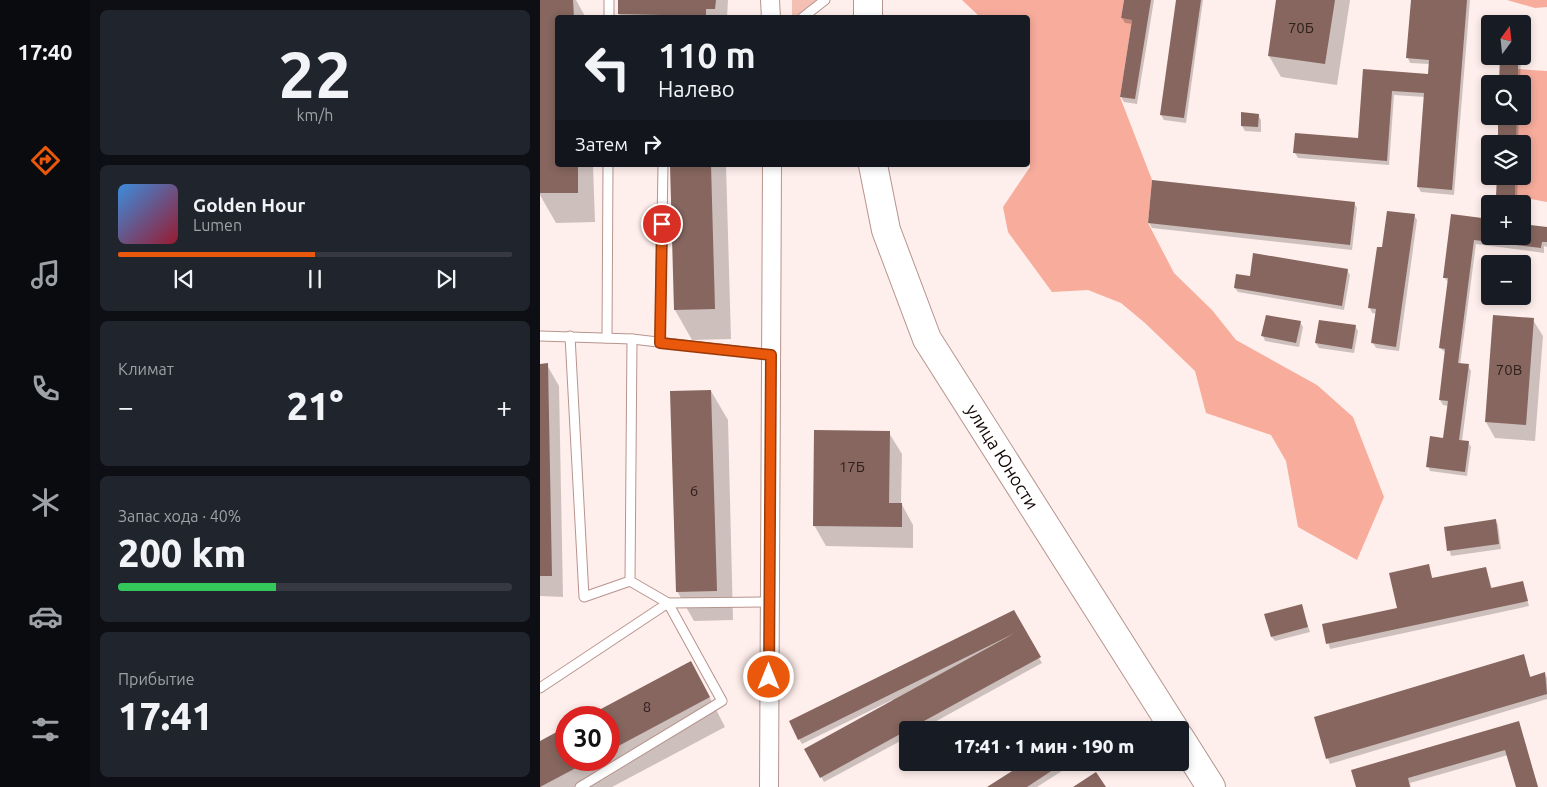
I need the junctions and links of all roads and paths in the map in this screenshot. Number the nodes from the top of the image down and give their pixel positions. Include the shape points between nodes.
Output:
1 (609, 0) edge
2 (770, 0) edge
3 (825, 0) edge
4 (868, 0) edge
5 (609, 15) edge
6 (771, 15) edge
7 (806, 15) edge
8 (868, 15) edge
9 (608, 167) edge
10 (663, 167) edge
11 (772, 167) edge
12 (873, 167) edge
13 (540, 336) edge
14 (570, 336) junction
15 (607, 338) junction
16 (632, 339) junction
17 (660, 343) junction
18 (771, 355) junction
19 (630, 581) junction
20 (770, 602) junction
21 (668, 604) junction
22 (540, 688) edge
23 (1169, 721) edge
24 (1189, 752) edge
25 (580, 787) edge
26 (769, 787) edge
27 (1211, 787) edge

1 - 5 lane
2 - 6 street
3 - 7 lane
4 - 8 main road
9 - 15 lane
10 - 17 lane
11 - 18 street
12 - 23 main road, улица Юности via 886,230 927,339
13 - 14 lane
14 - 15 lane
14 - 19 lane via 584,598
15 - 16 lane
16 - 17 lane
16 - 19 lane
17 - 18 lane
18 - 20 street
19 - 21 lane
20 - 21 lane
20 - 26 street
21 - 22 lane
21 - 25 lane via 722,701
24 - 27 main road

